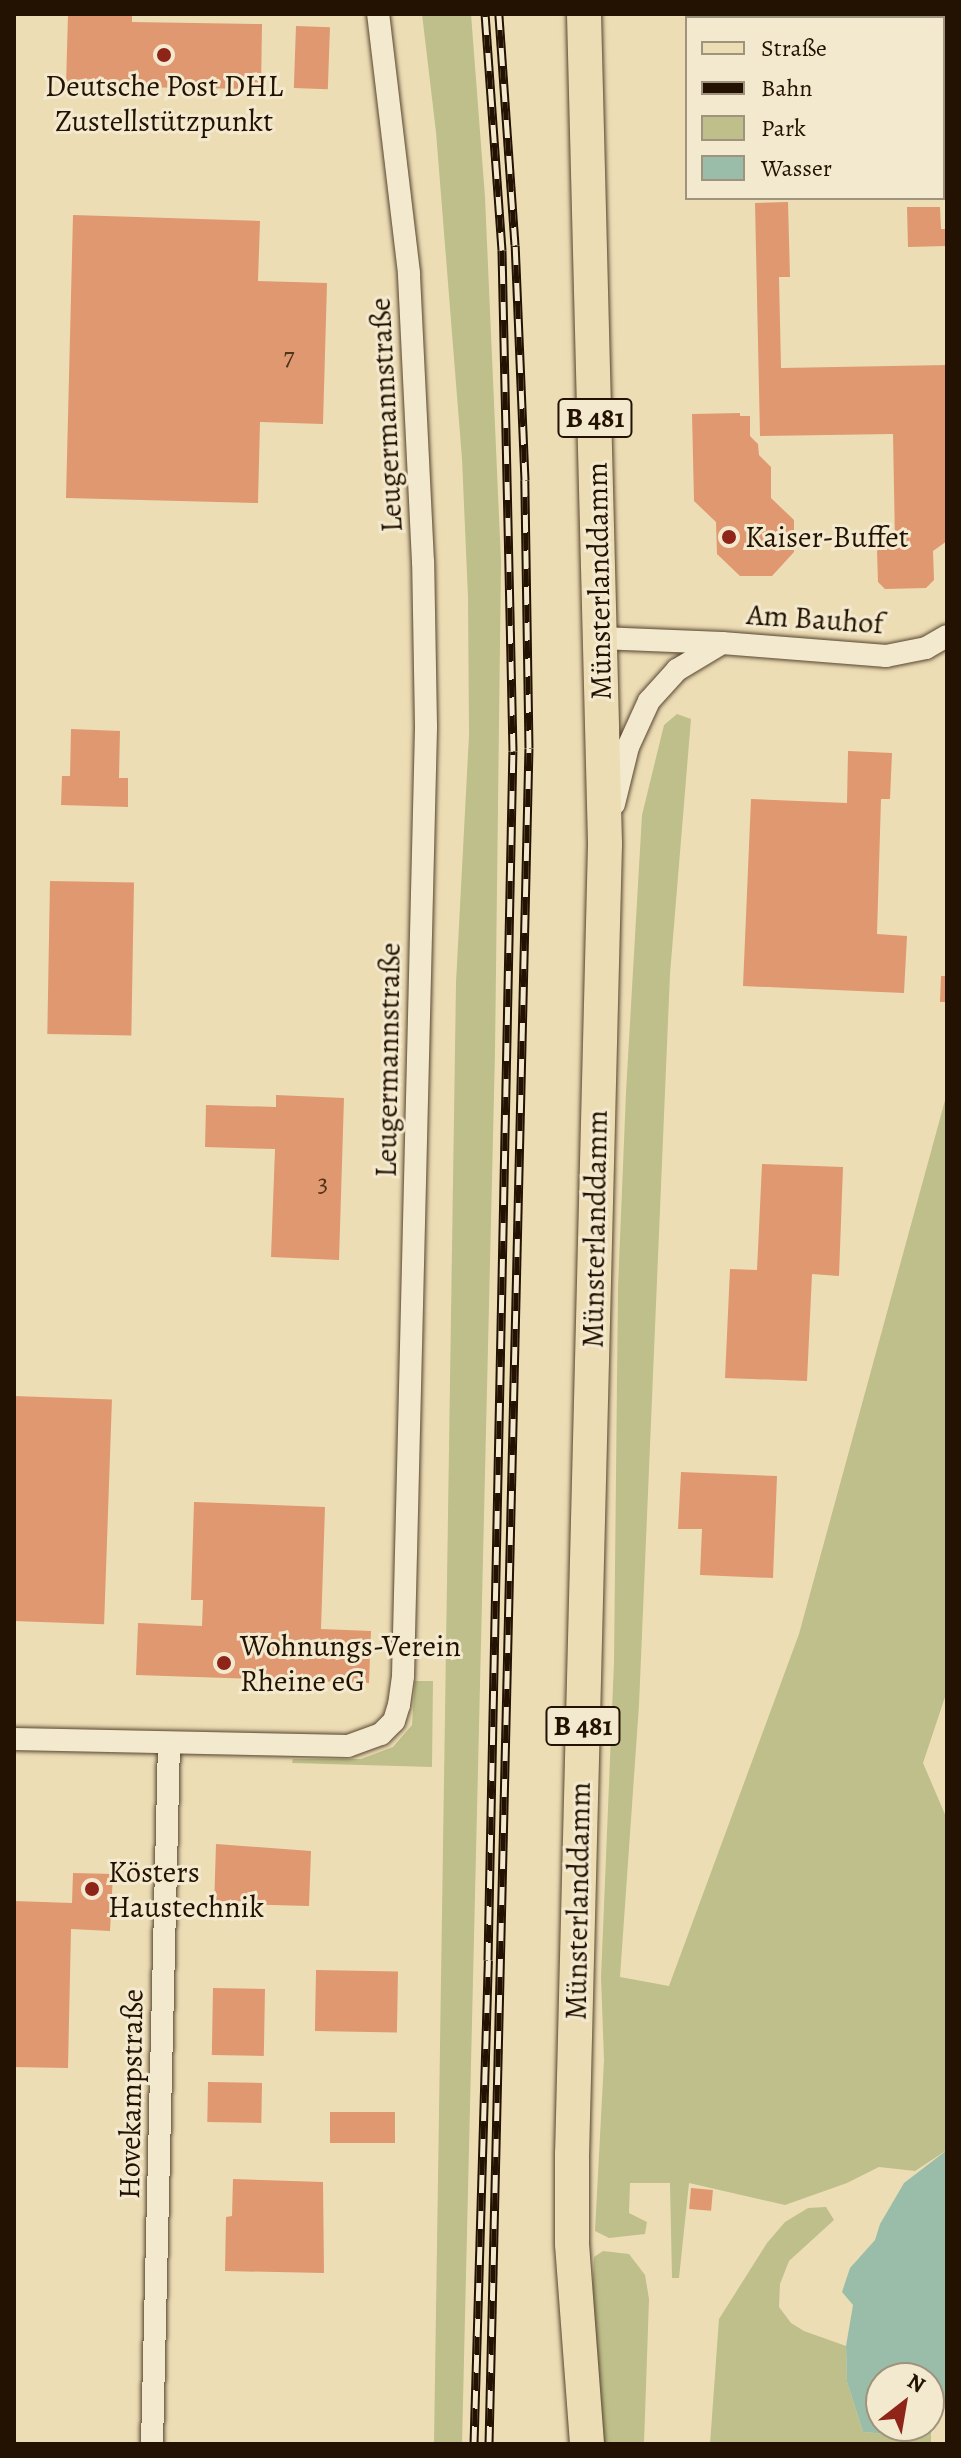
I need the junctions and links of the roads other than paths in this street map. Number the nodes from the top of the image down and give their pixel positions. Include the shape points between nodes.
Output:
1 (378, 14) edge
2 (584, 14) edge
3 (947, 636) edge
4 (600, 638) junction
5 (722, 643) junction
6 (605, 844) junction
7 (14, 1739) edge
8 (169, 1745) junction
9 (152, 2444) edge
10 (587, 2444) edge

1 - 8 street, Leugermannstraße via 409,273 426,726 403,1676 394,1721 365,1742 328,1747
2 - 4 main road, Münsterlanddamm / B 481
3 - 5 street, Am Bauhof via 926,648 886,656
4 - 5 street, Am Bauhof
4 - 6 main road, Münsterlanddamm / B 481
5 - 6 street, Am Bauhof via 677,670 649,701 628,747
6 - 10 main road, Münsterlanddamm / B 481 via 572,2166 572,2244
7 - 8 street, Leugermannstraße
8 - 9 street, Hovekampstraße

